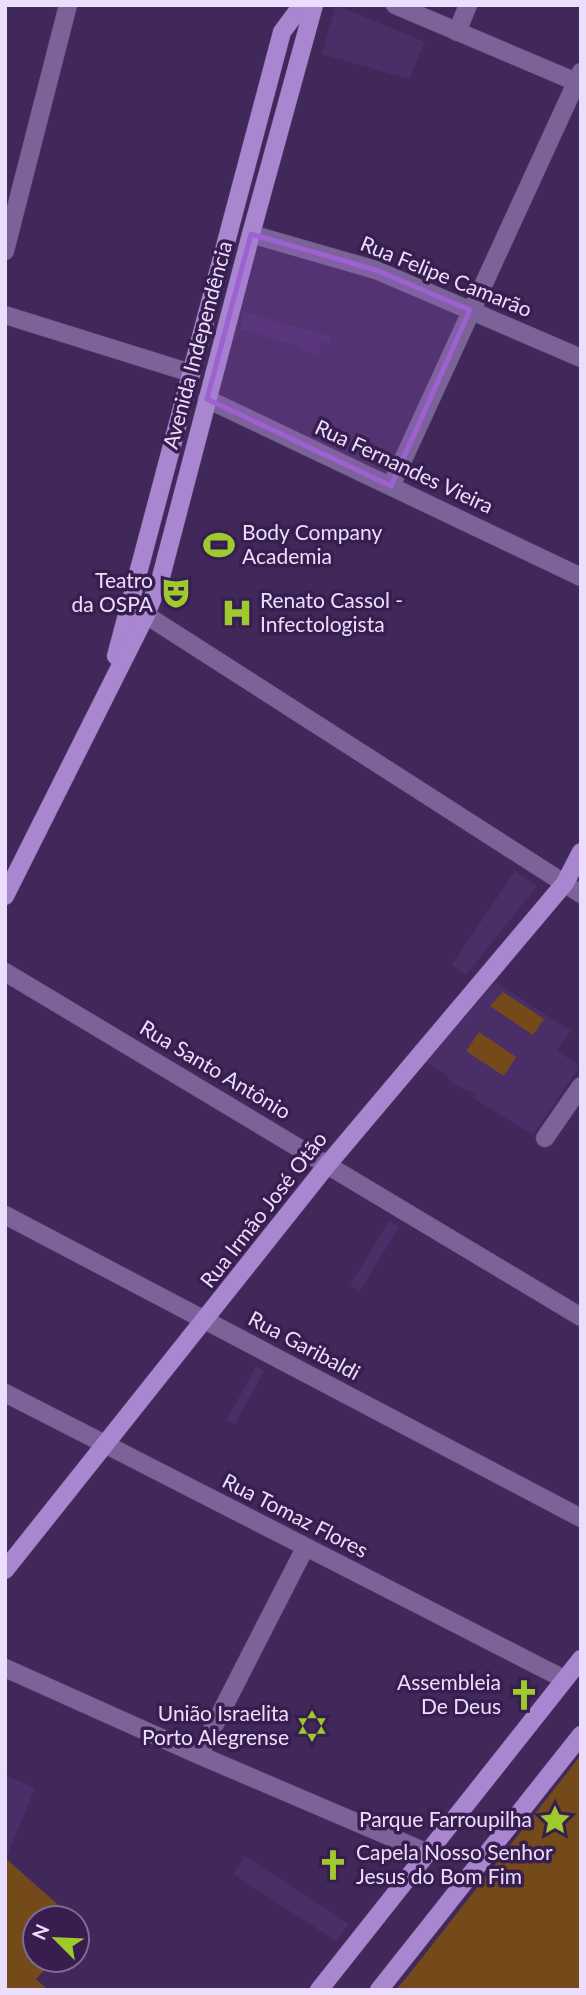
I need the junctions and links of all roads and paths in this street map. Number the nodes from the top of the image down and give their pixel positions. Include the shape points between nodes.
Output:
1 (68, 5) edge
2 (302, 5) edge
3 (314, 5) edge
4 (395, 5) edge
5 (468, 5) edge
6 (457, 32) junction
7 (579, 79) edge
8 (251, 233) junction
9 (5, 251) edge
10 (470, 310) junction
11 (5, 314) edge
12 (581, 358) edge
13 (191, 373) junction
14 (207, 399) junction
15 (391, 486) junction
16 (581, 577) edge
17 (146, 615) junction
18 (107, 690) junction
19 (581, 852) edge
20 (565, 883) junction
21 (581, 894) edge
22 (5, 897) edge
23 (5, 972) edge
24 (581, 1086) edge
25 (574, 1109) edge
26 (545, 1138) dead end
27 (328, 1164) junction
28 (5, 1215) edge
29 (581, 1317) edge
30 (206, 1320) junction
31 (5, 1393) edge
32 (104, 1444) junction
33 (581, 1518) edge
34 (305, 1548) junction
35 (7, 1568) edge
36 (5, 1586) edge
37 (581, 1659) edge
38 (5, 1668) edge
39 (564, 1679) junction
40 (581, 1735) edge
41 (199, 1755) junction
42 (428, 1853) junction
43 (319, 1990) edge
44 (379, 1990) edge

1 - 9 street
2 - 13 main road, Avenida Independência via 282,32
3 - 8 main road, Avenida Independência
4 - 6 street
5 - 6 street
6 - 7 street
7 - 10 street
8 - 10 street, Rua Felipe Camarão via 376,270
8 - 14 main road, Avenida Independência
10 - 12 street, Rua Felipe Camarão
10 - 15 street
11 - 13 street
13 - 18 main road, Avenida Independência
14 - 15 street, Rua Fernandes Vieira
14 - 17 main road, Avenida Independência via 161,577
15 - 16 street, Rua Fernandes Vieira
17 - 18 main road, Avenida Independência
17 - 20 street
18 - 22 main road, Avenida Independência
19 - 20 main road, Rua Irmão José Otão
20 - 21 street
20 - 27 main road, Rua Irmão José Otão
23 - 27 street, Rua Santo Antônio
24 - 25 street
25 - 26 street
27 - 29 street, Rua Santo Antônio
27 - 30 main road, Rua Irmão José Otão
28 - 30 street, Rua Garibaldi
30 - 32 main road, Rua Irmão José Otão
30 - 33 street, Rua Garibaldi
31 - 32 street, Rua Tomaz Flores
32 - 34 street, Rua Tomaz Flores
32 - 35 main road, Rua Irmão José Otão
34 - 39 street, Rua Tomaz Flores
34 - 41 street
35 - 36 main road
37 - 39 main road
38 - 41 street
39 - 42 main road
40 - 44 main road
41 - 42 street
42 - 43 main road

